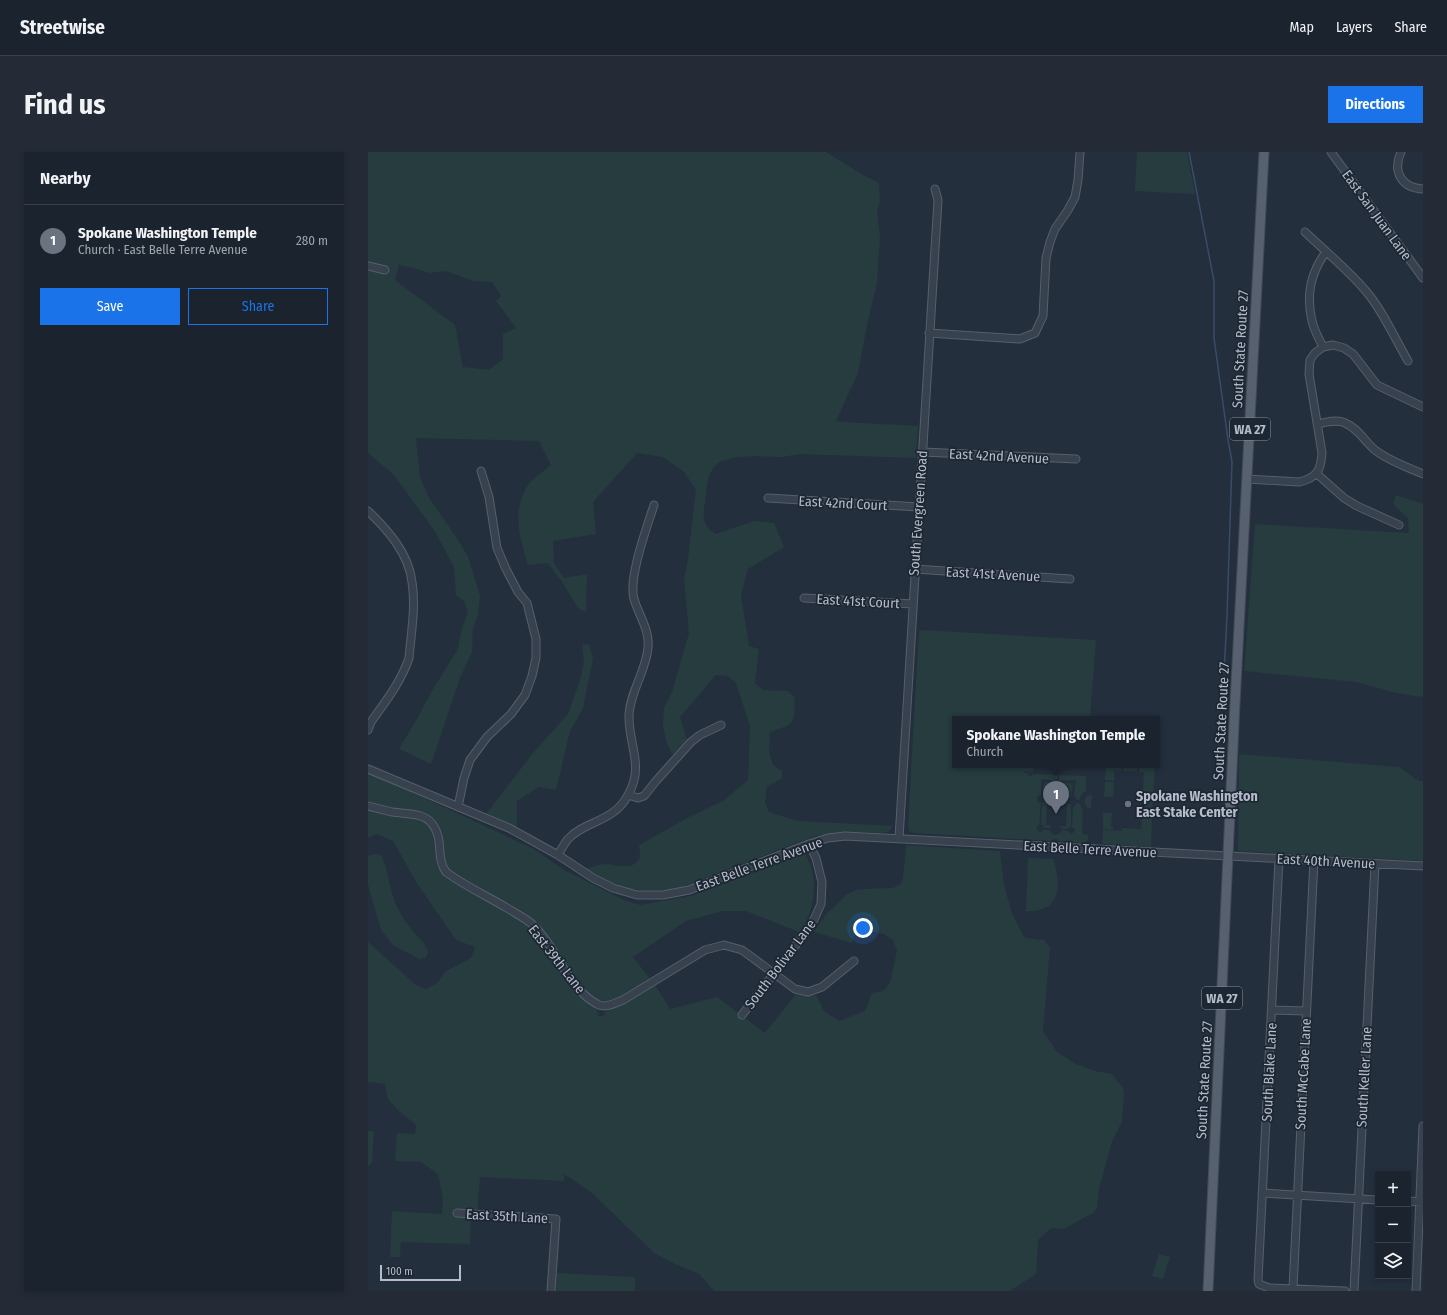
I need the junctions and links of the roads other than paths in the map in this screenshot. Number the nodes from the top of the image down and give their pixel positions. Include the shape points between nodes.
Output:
1 (1080, 152) edge
2 (1264, 152) edge
3 (1332, 152) edge
4 (1401, 152) edge
5 (935, 189) dead end
6 (1423, 190) edge
7 (1305, 232) dead end
8 (1326, 252) junction
9 (368, 266) edge
10 (385, 270) dead end
11 (1423, 278) edge
12 (929, 333) junction
13 (1323, 347) junction
14 (1408, 361) dead end
15 (1423, 407) edge
16 (1318, 424) junction
17 (922, 452) junction
18 (1076, 459) dead end
19 (481, 471) dead end
20 (1317, 474) junction
21 (1423, 474) edge
22 (1247, 479) junction
23 (768, 498) dead end
24 (654, 505) dead end
25 (918, 507) junction
26 (368, 511) edge
27 (1399, 525) dead end
28 (915, 569) junction
29 (1070, 579) dead end
30 (804, 598) dead end
31 (913, 604) junction
32 (721, 725) dead end
33 (368, 730) edge
34 (368, 769) edge
35 (628, 795) junction
36 (368, 806) edge
37 (458, 807) junction
38 (899, 838) junction
39 (809, 844) junction
40 (558, 854) junction
41 (1228, 856) junction
42 (1279, 859) junction
43 (1314, 860) junction
44 (1374, 864) junction
45 (1423, 866) edge
46 (854, 961) dead end
47 (774, 973) junction
48 (1272, 1010) junction
49 (1306, 1011) junction
50 (742, 1015) dead end
51 (1423, 1126) edge
52 (1262, 1193) junction
53 (1297, 1195) junction
54 (1358, 1199) junction
55 (1375, 1200) edge
56 (1411, 1201) edge
57 (1421, 1202) edge
58 (457, 1213) dead end
59 (1293, 1288) junction
60 (551, 1291) edge
61 (1208, 1291) edge
62 (1345, 1291) edge
63 (1354, 1291) edge
64 (1416, 1291) edge

1 - 12 street via 1075,197 1055,229 1046,258 1043,316 1035,333 1020,339
2 - 22 main road, South State Route 27 / WA 27
3 - 11 street, East San Juan Lane
4 - 6 street via 1397,161 1402,180 1410,187
5 - 12 street, South Evergreen Road via 938,200
7 - 8 street
8 - 13 street via 1311,280 1309,300 1312,322
8 - 14 street via 1366,291 1378,307
9 - 10 street
12 - 17 street, South Evergreen Road
13 - 15 street via 1333,345 1344,348 1377,385
13 - 16 street via 1310,360 1309,374
16 - 20 street via 1322,465
16 - 21 street via 1345,422 1385,457
17 - 18 street, East 42nd Avenue
17 - 25 street, South Evergreen Road
19 - 37 street via 489,497 497,548 515,586 527,603 536,639 536,658 525,696 487,737 470,760
20 - 22 street via 1299,482
20 - 27 street via 1344,498
22 - 41 main road, South State Route 27 / WA 27
23 - 25 street, East 42nd Court
24 - 35 street via 632,589 648,635 647,655 632,698 629,715 636,768 634,782
25 - 28 street, South Evergreen Road
26 - 33 street via 389,533 402,552 408,564 413,594 407,664 401,679
28 - 29 street, East 41st Avenue
28 - 31 street, South Evergreen Road
30 - 31 street, East 41st Court
31 - 38 street, South Evergreen Road
32 - 35 street via 691,742 644,796 638,798
34 - 37 street, East Belle Terre Avenue
35 - 40 street via 618,809 568,839
36 - 47 street, East 39th Lane via 421,815 428,820 435,828 441,861 446,872 531,924 551,946 578,989 595,1004 612,1005 623,1000 705,950 724,945 742,950
37 - 40 street, East Belle Terre Avenue via 508,828
38 - 39 street, East Belle Terre Avenue via 846,836
38 - 41 street, East Belle Terre Avenue
39 - 40 street, East Belle Terre Avenue via 689,890 663,895 637,895 613,888 593,878
39 - 47 street, South Bolivar Lane via 816,858 822,882 821,904 812,924
41 - 42 street, East 40th Avenue
41 - 61 main road, South State Route 27 / WA 27
42 - 43 street, East 40th Avenue
42 - 48 street, South Blake Lane
43 - 44 street, East 40th Avenue
43 - 49 street, South McCabe Lane
44 - 45 street, East 40th Avenue
44 - 54 street, South Keller Lane
46 - 47 street, East 39th Lane via 822,987 808,992 795,989
47 - 50 street, South Bolivar Lane
48 - 49 street
48 - 52 street, South Blake Lane
49 - 53 street, South McCabe Lane
51 - 57 street
52 - 53 street
52 - 59 street, South Blake Lane via 1258,1280 1260,1284 1269,1288
53 - 54 street
53 - 59 street, South McCabe Lane
54 - 55 street
54 - 63 street, South Keller Lane
56 - 57 street
57 - 64 street
58 - 60 street, East 35th Lane via 556,1219
59 - 62 street

